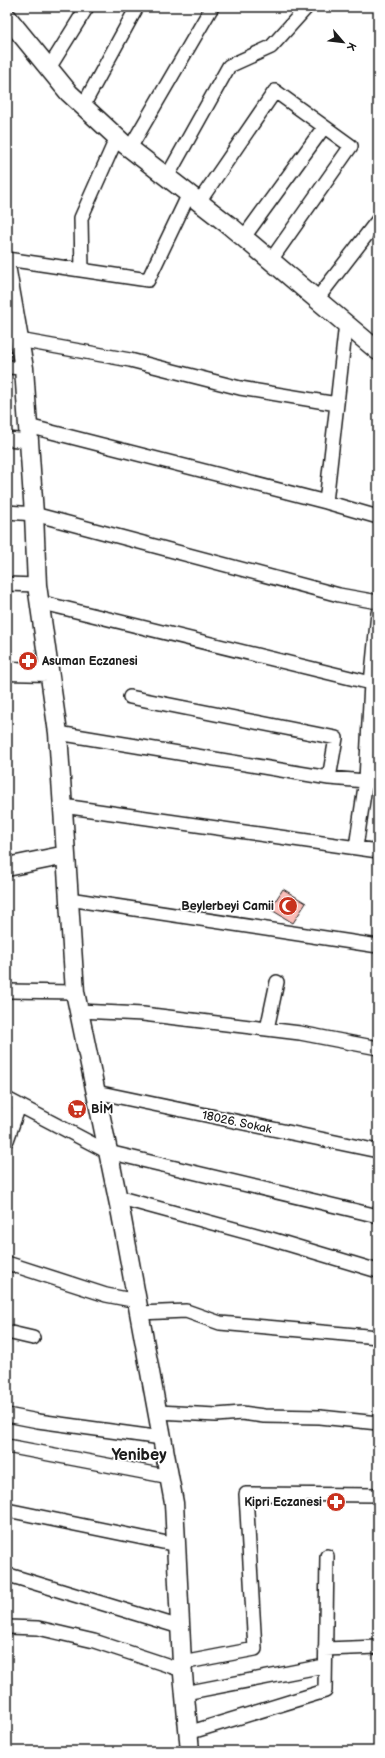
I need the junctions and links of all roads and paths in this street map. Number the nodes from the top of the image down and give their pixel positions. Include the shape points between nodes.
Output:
1 (87, 7) edge
2 (137, 7) edge
3 (212, 7) edge
4 (307, 7) edge
5 (7, 17) edge
6 (49, 68) junction
7 (83, 106) junction
8 (324, 127) junction
9 (123, 143) junction
10 (167, 177) junction
11 (194, 198) junction
12 (378, 220) edge
13 (244, 237) junction
14 (7, 259) edge
15 (271, 260) junction
16 (82, 270) junction
17 (7, 271) edge
18 (9, 299) edge
19 (317, 299) junction
20 (346, 323) junction
21 (19, 340) junction
22 (377, 348) edge
23 (15, 368) edge
24 (337, 404) junction
25 (29, 434) junction
26 (7, 439) edge
27 (326, 502) junction
28 (7, 512) edge
29 (34, 514) junction
30 (378, 517) edge
31 (7, 584) edge
32 (38, 594) junction
33 (378, 602) edge
34 (378, 613) edge
35 (7, 671) edge
36 (48, 672) junction
37 (371, 683) junction
38 (130, 697) dead end
39 (58, 733) junction
40 (329, 778) junction
41 (372, 781) edge
42 (63, 806) junction
43 (356, 847) junction
44 (378, 851) edge
45 (66, 855) junction
46 (7, 867) edge
47 (69, 899) junction
48 (378, 946) edge
49 (277, 982) dead end
50 (7, 991) edge
51 (75, 992) junction
52 (79, 1011) junction
53 (267, 1029) junction
54 (378, 1048) edge
55 (96, 1092) junction
56 (7, 1099) edge
57 (19, 1106) junction
58 (7, 1140) edge
59 (378, 1151) edge
60 (108, 1152) junction
61 (117, 1197) junction
62 (378, 1216) edge
63 (7, 1263) edge
64 (378, 1271) edge
65 (138, 1307) junction
66 (7, 1332) edge
67 (378, 1337) edge
68 (33, 1338) dead end
69 (158, 1412) junction
70 (7, 1415) edge
71 (378, 1423) edge
72 (162, 1438) junction
73 (7, 1446) edge
74 (170, 1477) junction
75 (378, 1495) edge
76 (7, 1510) edge
77 (177, 1545) junction
78 (327, 1556) dead end
79 (12, 1576) dead end
80 (7, 1627) edge
81 (180, 1628) junction
82 (378, 1647) edge
83 (325, 1649) junction
84 (324, 1666) junction
85 (182, 1667) junction
86 (185, 1693) junction
87 (188, 1733) junction
88 (190, 1751) edge

1 - 6 street
2 - 7 street
3 - 9 street
4 - 10 street via 271,47 229,66
5 - 6 main road
6 - 7 main road
7 - 9 main road
8 - 11 street via 275,90
8 - 13 street
8 - 15 street via 351,146
9 - 10 main road
9 - 16 street via 81,218
10 - 11 main road
11 - 13 main road
11 - 16 street via 148,280
12 - 19 street
13 - 15 main road
14 - 16 street
15 - 19 main road
17 - 18 main road
18 - 21 main road
19 - 20 main road
20 - 22 main road
20 - 24 street
21 - 23 main road
21 - 24 street via 130,360 240,388
23 - 25 main road
24 - 27 street
25 - 26 street
25 - 27 street
25 - 29 main road
27 - 30 street
28 - 29 street
29 - 32 main road
29 - 33 street via 339,595
31 - 32 street
32 - 36 main road
32 - 37 street
34 - 37 street
35 - 36 main road
36 - 39 main road
37 - 41 street
38 - 40 street via 336,738
39 - 40 street
39 - 42 main road
40 - 41 street
41 - 43 street
42 - 43 street
42 - 45 main road
43 - 44 street
45 - 46 main road
45 - 47 main road
47 - 48 street
47 - 51 main road
49 - 53 street
50 - 51 street
51 - 52 main road
52 - 53 street via 144,1014
52 - 55 main road
53 - 54 street
55 - 59 street, 18026. Sokak
55 - 60 main road
56 - 57 street
57 - 58 street
57 - 60 street
60 - 61 main road
60 - 62 street
61 - 64 street
61 - 65 main road
63 - 65 street
65 - 67 street via 186,1311 220,1323
65 - 69 main road
66 - 68 street
69 - 71 street via 320,1417
69 - 72 main road
70 - 72 street
72 - 74 main road
73 - 74 street
74 - 77 main road
75 - 85 street via 246,1494 255,1649
76 - 77 street
77 - 81 main road
78 - 83 street
79 - 81 street
80 - 85 street via 38,1628 94,1641
81 - 85 main road
82 - 83 street
83 - 84 street
84 - 86 street
84 - 87 street via 325,1691
85 - 86 main road
86 - 87 main road
87 - 88 main road

